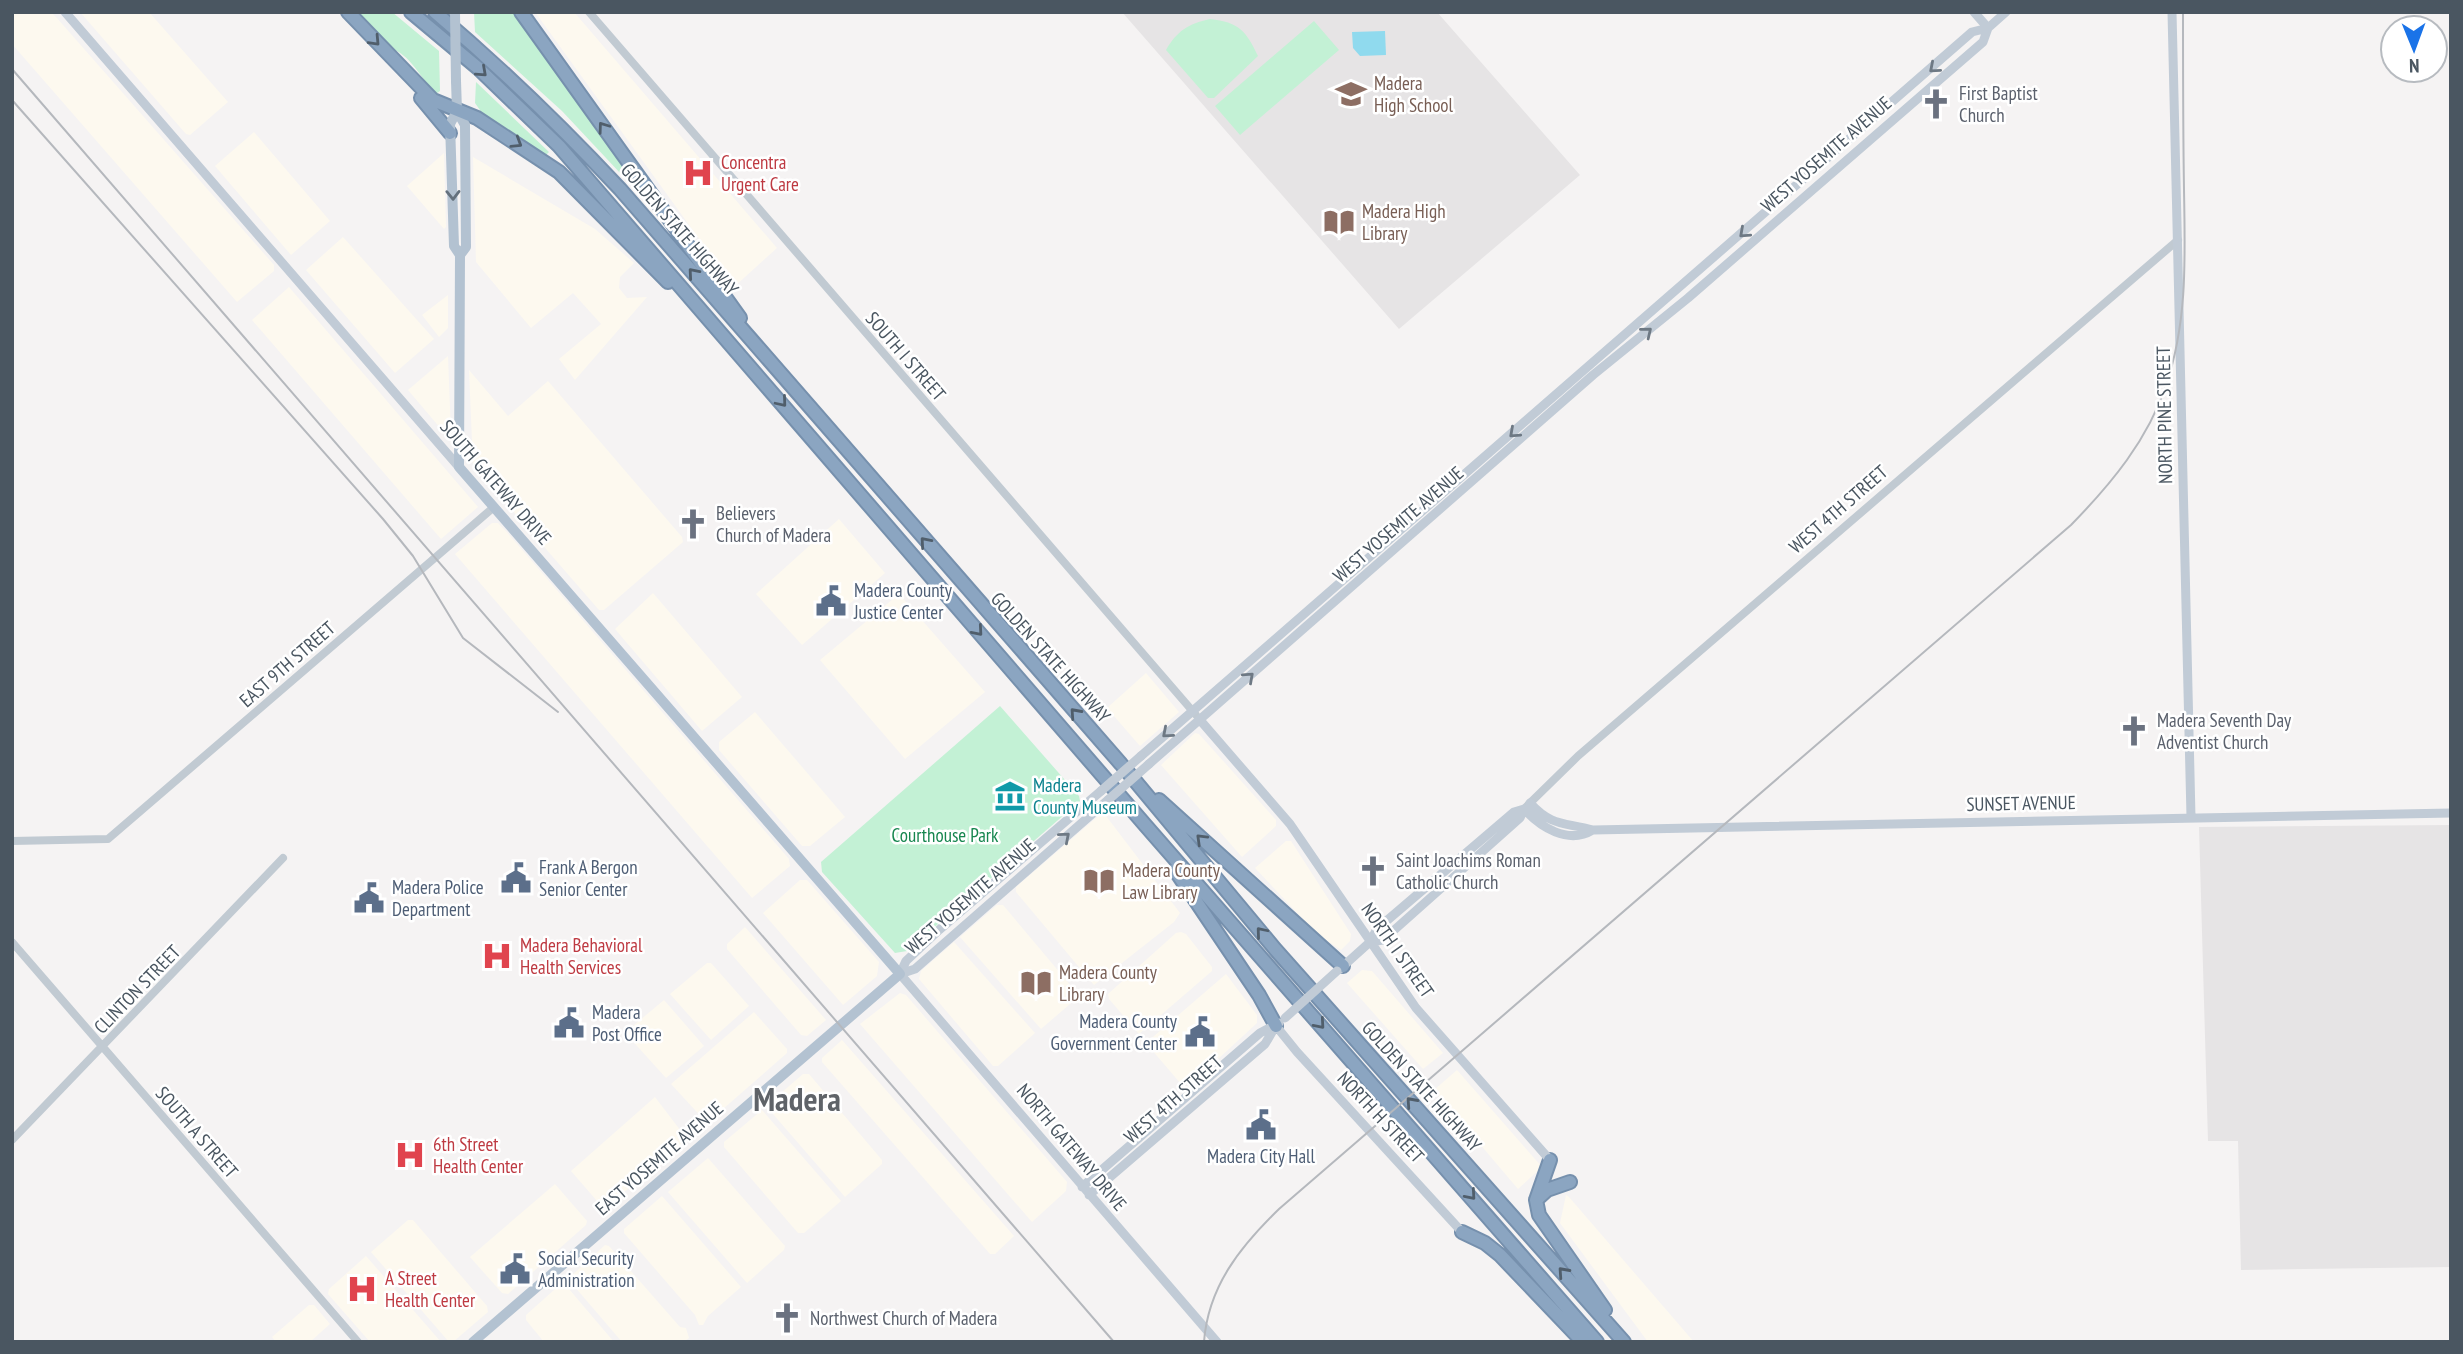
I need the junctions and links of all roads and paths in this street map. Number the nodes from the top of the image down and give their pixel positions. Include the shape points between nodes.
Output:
1 (65, 12) edge
2 (348, 12) edge
3 (411, 12) edge
4 (435, 12) edge
5 (455, 12) edge
6 (521, 12) edge
7 (589, 12) edge
8 (1974, 12) edge
9 (2006, 12) edge
10 (2172, 12) edge
11 (1988, 29) junction
12 (402, 69) junction
13 (457, 111) junction
14 (450, 132) junction
15 (2178, 240) junction
16 (460, 255) junction
17 (754, 343) junction
18 (738, 350) junction
19 (459, 467) junction
20 (494, 507) junction
21 (1192, 711) junction
22 (1200, 720) junction
23 (1121, 764) junction
24 (1090, 800) junction
25 (1527, 806) junction
26 (1097, 809) junction
27 (2451, 813) edge
28 (2191, 817) junction
29 (1146, 826) junction
30 (12, 841) edge
31 (284, 858) dead end
32 (12, 942) edge
33 (1370, 942) junction
34 (1340, 969) junction
35 (900, 974) junction
36 (1280, 1022) junction
37 (103, 1047) junction
38 (12, 1140) edge
39 (1550, 1160) joint
40 (1570, 1182) dead end
41 (1082, 1187) junction
42 (1089, 1195) junction
43 (1536, 1200) junction
44 (1462, 1232) joint
45 (358, 1342) edge
46 (473, 1342) edge
47 (1217, 1342) edge
48 (1583, 1342) edge
49 (1597, 1342) edge
50 (1626, 1342) edge

1 - 19 main road, SOUTH GATEWAY DRIVE
2 -> 12 highway
3 -> 18 highway, GOLDEN STATE HIGHWAY via 559,146
17 -> 4 highway, GOLDEN STATE HIGHWAY via 565,131
5 - 13 main road, bridge
17 -> 6 highway via 729,299
7 - 21 street, SOUTH I STREET
8 - 11 main road
9 - 11 main road, WEST YOSEMITE AVENUE
10 - 15 main road, NORTH PINE STREET
11 -> 21 main road, WEST YOSEMITE AVENUE via 1972,32
22 -> 11 main road, WEST YOSEMITE AVENUE via 1593,375 1983,42
12 - 13 highway via 433,100
12 - 14 highway
13 - 14 main road
13 - 16 main road via 465,125 466,247
13 -> 18 highway via 477,118 559,172
14 -> 16 main road via 454,246
15 - 25 street, WEST 4TH STREET via 1588,748
15 - 28 main road, NORTH PINE STREET
16 - 19 main road
23 -> 17 highway, GOLDEN STATE HIGHWAY
18 -> 29 highway, GOLDEN STATE HIGHWAY
19 - 20 main road, SOUTH GATEWAY DRIVE
20 - 30 street, EAST 9TH STREET via 108,839
20 - 35 main road, SOUTH GATEWAY DRIVE
21 - 22 street, SOUTH I STREET
21 -> 24 main road, WEST YOSEMITE AVENUE, bridge
22 - 26 main road, WEST YOSEMITE AVENUE, bridge
22 - 33 main road, NORTH I STREET via 1290,824
34 -> 23 highway
50 -> 23 highway, GOLDEN STATE HIGHWAY via 1275,949
24 - 26 main road
24 - 35 main road, WEST YOSEMITE AVENUE via 930,938 906,961
25 - 28 main road, SUNSET AVENUE via 1542,825 1563,835 1593,830
25 - 33 main road, WEST 4TH STREET via 1514,812 1377,929
35 -> 26 main road, WEST YOSEMITE AVENUE via 915,969
27 - 28 main road, SUNSET AVENUE
29 - 36 highway
29 -> 49 highway, GOLDEN STATE HIGHWAY
31 - 37 street, CLINTON STREET
32 - 37 street, SOUTH A STREET
33 - 34 main road, WEST 4TH STREET
33 - 39 main road, NORTH I STREET via 1416,1008
34 - 36 main road, WEST 4TH STREET, bridge
35 - 41 main road, NORTH GATEWAY DRIVE
35 - 46 main road, EAST YOSEMITE AVENUE
36 - 41 main road, WEST 4TH STREET via 1259,1033
36 - 42 main road, WEST 4TH STREET via 1265,1044
36 - 44 main road, NORTH H STREET
37 - 38 street, CLINTON STREET
37 - 45 street, SOUTH A STREET
39 - 43 highway
40 - 43 highway via 1547,1190
41 - 42 main road, NORTH GATEWAY DRIVE
42 - 47 main road, NORTH GATEWAY DRIVE
43 - 50 highway via 1544,1223
44 - 48 highway via 1500,1255

